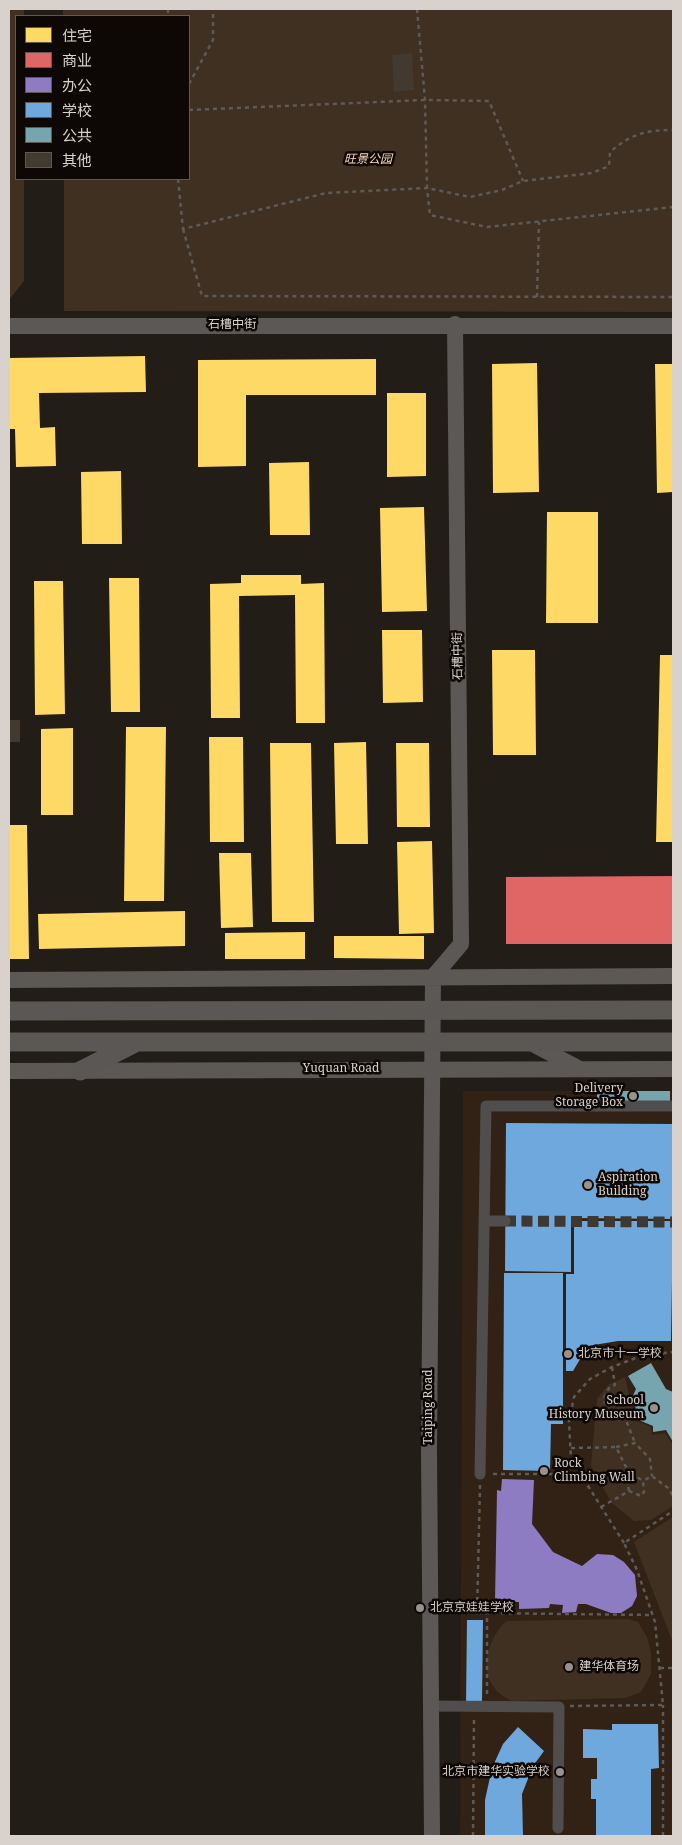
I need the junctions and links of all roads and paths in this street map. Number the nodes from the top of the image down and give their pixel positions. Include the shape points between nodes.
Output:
1 (213, 9) edge
2 (417, 9) edge
3 (190, 82) edge
4 (425, 100) junction
5 (190, 110) edge
6 (673, 130) edge
7 (178, 180) edge
8 (523, 181) junction
9 (427, 188) junction
10 (673, 207) edge
11 (539, 222) junction
12 (183, 229) junction
13 (537, 297) junction
14 (673, 297) edge
15 (455, 324) junction
16 (9, 326) edge
17 (673, 326) edge
18 (673, 976) edge
19 (433, 977) junction
20 (9, 980) edge
21 (433, 1010) junction
22 (673, 1010) edge
23 (9, 1011) edge
24 (433, 1041) junction
25 (9, 1042) edge
26 (137, 1042) junction
27 (529, 1042) junction
28 (673, 1042) edge
29 (433, 1068) junction
30 (581, 1069) junction
31 (673, 1070) edge
32 (9, 1071) edge
33 (80, 1071) junction
34 (673, 1106) edge
35 (484, 1221) junction
36 (505, 1221) tunnel mouth
37 (673, 1352) edge
38 (612, 1367) junction
39 (635, 1443) junction
40 (616, 1447) junction
41 (571, 1448) junction
42 (480, 1474) junction
43 (581, 1474) junction
44 (652, 1476) junction
45 (631, 1477) junction
46 (643, 1481) junction
47 (629, 1491) junction
48 (673, 1496) edge
49 (601, 1507) junction
50 (673, 1511) edge
51 (624, 1543) junction
52 (487, 1613) junction
53 (653, 1616) junction
54 (660, 1668) junction
55 (673, 1668) edge
56 (432, 1706) junction
57 (474, 1706) junction
58 (487, 1706) junction
59 (559, 1706) junction
60 (663, 1706) junction
61 (558, 1828) dead end
62 (432, 1836) edge
63 (473, 1836) edge
64 (663, 1836) edge

1 - 3 path via 213,40
2 - 4 path
4 - 5 path
4 - 8 path via 489,101
4 - 9 path
6 - 8 path via 653,130 626,138 610,152 609,166 592,173
7 - 12 path
8 - 9 path via 470,198
9 - 11 path via 430,215 486,227
9 - 12 path via 326,192
10 - 11 path
11 - 13 path
12 - 13 path via 202,296
13 - 14 path
15 - 16 street, 石槽中街
15 - 17 street, 石槽中街
15 - 19 street, 石槽中街 via 461,944
18 - 19 street
19 - 20 street
19 - 21 street, Taiping Road
21 - 22 main road
21 - 23 main road
21 - 24 street, Taiping Road
24 - 26 main road
24 - 27 main road
24 - 29 street, Taiping Road
25 - 26 main road
26 - 33 main road
27 - 28 main road
27 - 30 street
29 - 30 street, Yuquan Road
29 - 33 street, Yuquan Road
29 - 56 street, Taiping Road via 429,1449
30 - 31 street, Yuquan Road
32 - 33 street, Yuquan Road
34 - 35 street via 486,1106
35 - 36 street
35 - 42 street
37 - 38 path via 641,1356
38 - 39 path via 615,1385 609,1388 602,1400 612,1413 626,1420
38 - 41 path via 590,1379 574,1397 569,1422
39 - 40 path
39 - 44 path via 650,1459
40 - 41 path
40 - 45 path
41 - 43 path via 572,1459
42 - 43 path
42 - 52 path via 477,1613
43 - 49 path
44 - 46 path
44 - 48 path
45 - 46 path via 634,1475
45 - 47 path via 627,1481
46 - 47 path via 641,1496
47 - 49 path
49 - 51 path
50 - 51 path
51 - 53 path
52 - 53 path
52 - 58 path
53 - 54 path
54 - 55 path
54 - 60 path
56 - 57 street
56 - 62 street, Taiping Road
57 - 58 street
57 - 63 path
58 - 59 street
59 - 60 path
59 - 61 street
60 - 64 path

